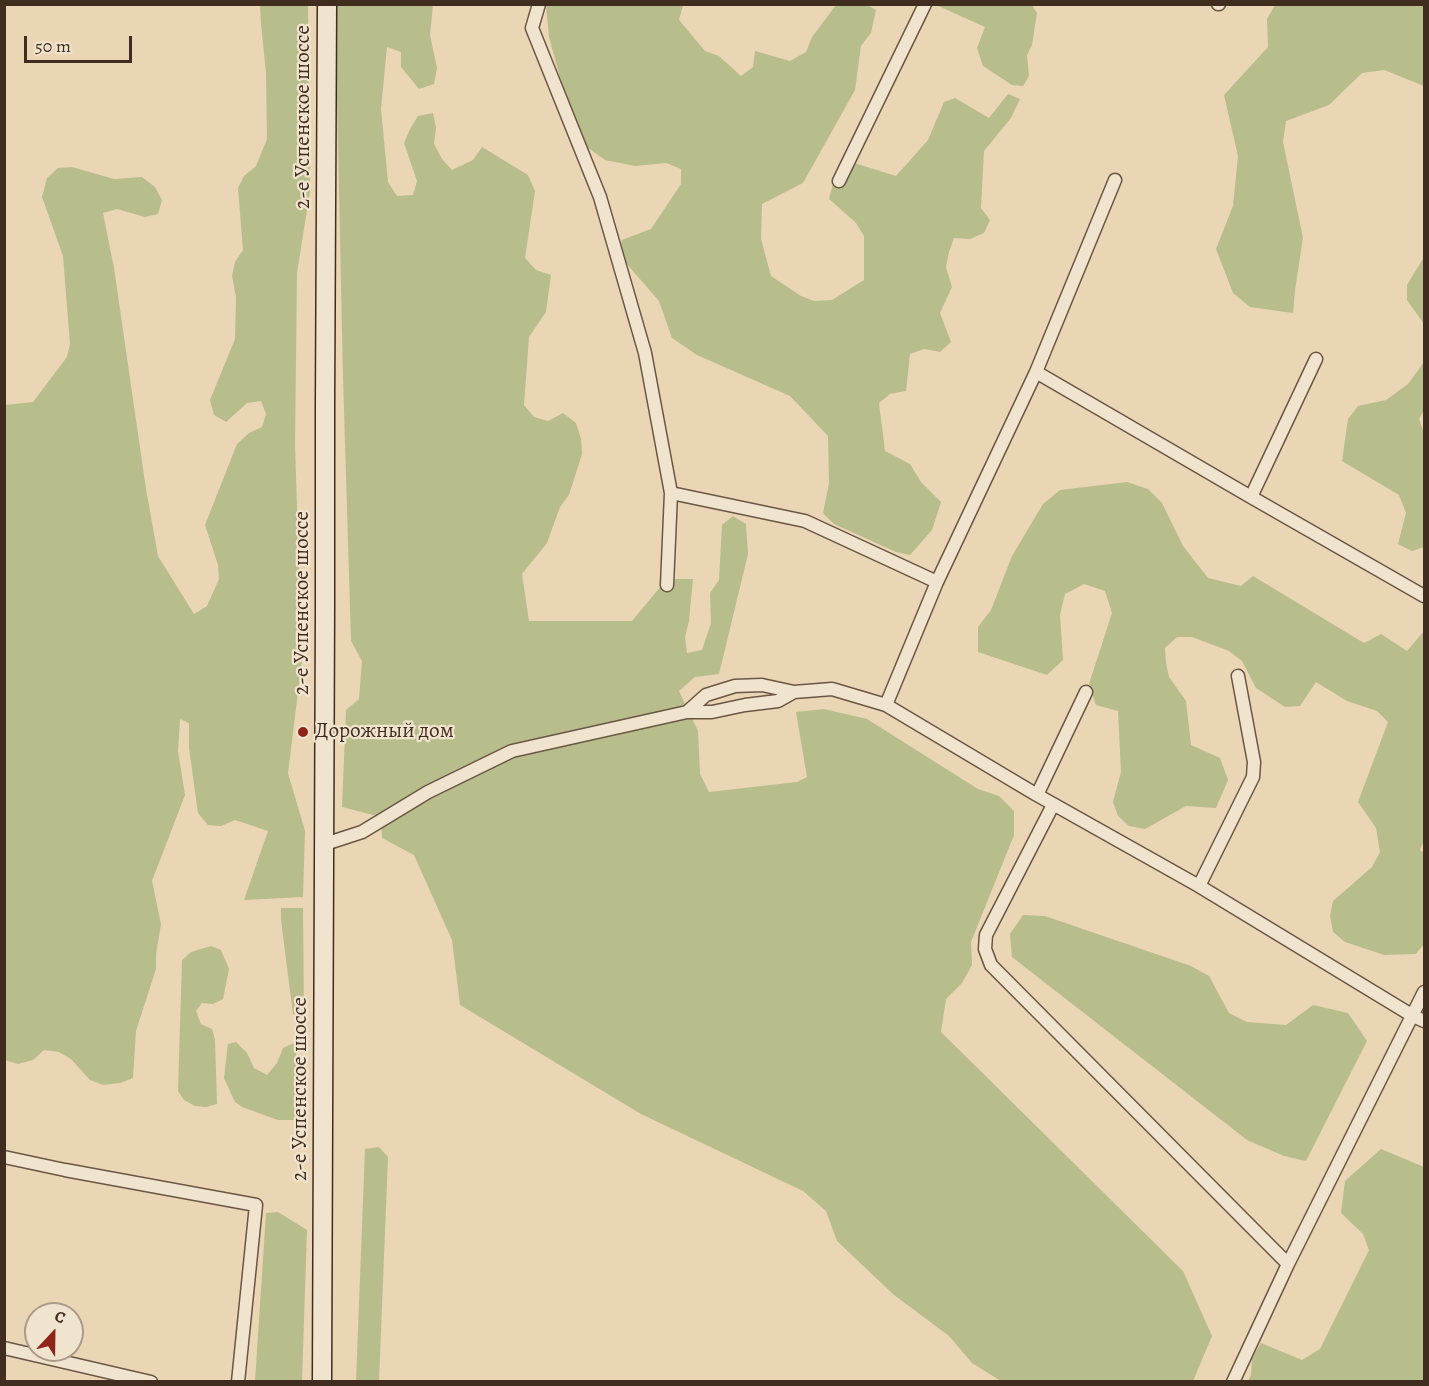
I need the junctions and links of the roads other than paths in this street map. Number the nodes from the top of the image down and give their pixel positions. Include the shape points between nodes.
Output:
1 (327, 4) edge
2 (539, 4) edge
3 (924, 4) edge
4 (1115, 180) dead end
5 (839, 181) dead end
6 (1316, 359) dead end
7 (1036, 372) junction
8 (671, 494) junction
9 (1251, 497) junction
10 (937, 582) junction
11 (667, 585) dead end
12 (1425, 596) edge
13 (1238, 676) dead end
14 (794, 692) junction
15 (1086, 692) dead end
16 (886, 705) junction
17 (687, 712) junction
18 (1037, 795) junction
19 (1053, 805) junction
20 (325, 844) junction
21 (1199, 886) junction
22 (1425, 992) edge
23 (1419, 1018) edge
24 (4, 1157) edge
25 (1288, 1264) junction
26 (4, 1348) edge
27 (151, 1382) edge
28 (238, 1382) edge
29 (322, 1382) edge
30 (1233, 1382) edge

1 - 20 main road, 2-е Успенское шоссе
2 - 8 street via 532,28 600,197 645,353
3 - 5 street
4 - 7 street
6 - 9 street
7 - 9 street
7 - 10 street
8 - 10 street via 805,521
8 - 11 street
9 - 12 street
10 - 16 street
13 - 21 street via 1254,762 1253,777
14 - 16 street via 832,689
14 - 17 street via 778,701 712,712
14 - 17 street via 762,685 735,686 706,694
15 - 18 street
16 - 18 street
17 - 20 street via 512,751 428,792 362,831
18 - 19 street
19 - 21 street
19 - 25 street via 986,935 985,949 992,965
20 - 29 main road, 2-е Успенское шоссе
21 - 23 street
22 - 23 street
23 - 25 street
24 - 28 street via 256,1205
25 - 30 street
26 - 27 street

